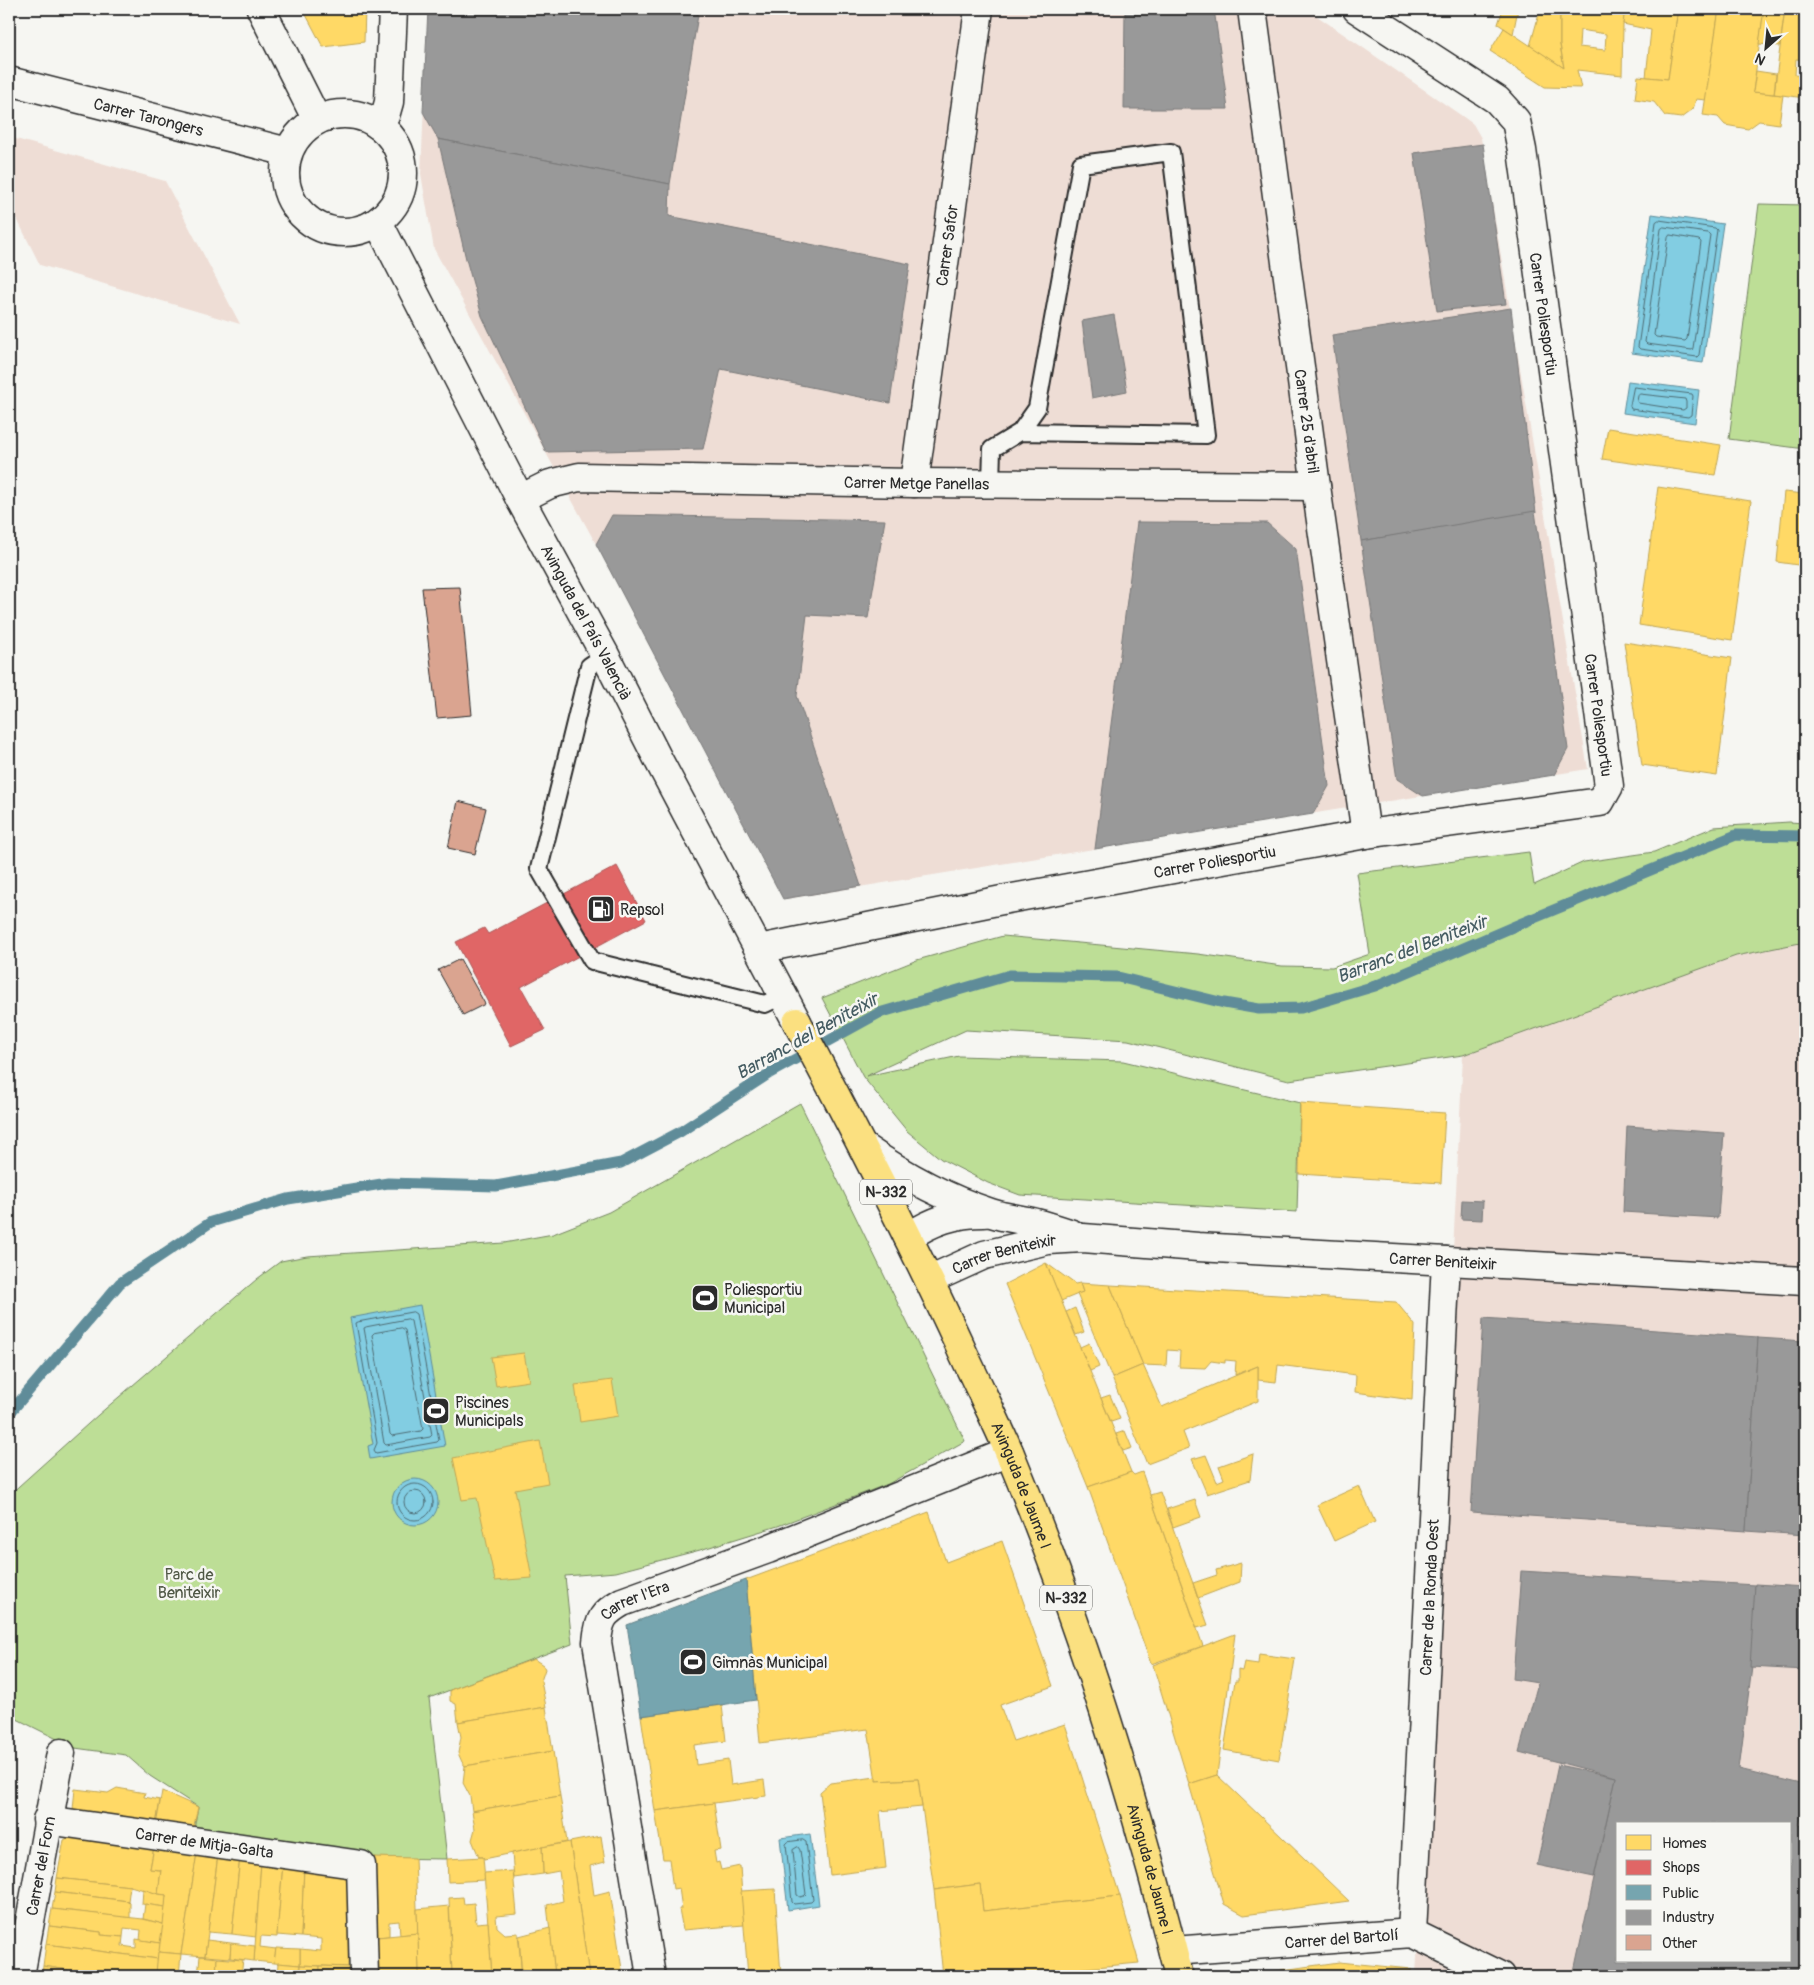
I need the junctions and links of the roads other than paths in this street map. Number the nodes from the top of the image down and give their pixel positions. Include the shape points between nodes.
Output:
1 (261, 9) edge
2 (393, 9) edge
3 (980, 9) edge
4 (1252, 9) edge
5 (1357, 9) edge
6 (9, 81) edge
7 (318, 120) junction
8 (378, 125) junction
9 (288, 152) junction
10 (378, 222) junction
11 (1020, 432) junction
12 (914, 483) junction
13 (991, 483) junction
14 (1316, 486) junction
15 (520, 499) junction
16 (605, 655) junction
17 (1366, 834) junction
18 (758, 949) junction
19 (784, 995) junction
20 (798, 1022) joint
21 (863, 1147) junction
22 (993, 1214) junction
23 (908, 1237) junction
24 (1083, 1238) junction
25 (1446, 1261) junction
26 (929, 1280) junction
27 (1805, 1281) edge
28 (1009, 1452) junction
29 (61, 1753) dead end
30 (48, 1820) junction
31 (1412, 1933) junction
32 (1176, 1964) edge
33 (20, 1976) edge
34 (364, 1976) edge
35 (651, 1976) edge
36 (1500, 1976) edge

1 - 7 street
2 - 8 street via 389,102
3 - 12 street, Carrer Safor
4 - 14 street, Carrer 25 d'abril
5 - 17 street, Carrer Poliesportiu via 1497,100 1516,122 1609,786 1600,802
6 - 9 street, Carrer Tarongers
7 - 8 street via 332,114 348,114
7 - 9 street via 297,136
8 - 10 street via 399,150 403,175 397,199
9 - 10 street via 284,170 286,188 295,207 312,223 345,232 367,228
10 - 15 street, Avinguda del País Valencià
11 - 11 lane via 1206,435 1171,152 1081,164 1037,408
11 - 13 lane via 992,449
12 - 13 street, Carrer Metge Panellas
12 - 15 street, Carrer Metge Panellas via 579,477 550,484
13 - 14 street, Carrer Metge Panellas
14 - 17 street, Carrer 25 d'abril
15 - 16 street, Avinguda del País Valencià
16 - 18 street, Avinguda del País Valencià
16 - 19 lane via 589,666 539,869 592,961 765,1004
17 - 18 street, Carrer Poliesportiu via 1007,899
18 - 19 street, Avinguda del País Valencià
19 - 20 street, Avinguda del País Valencià
20 - 21 highway, Avinguda de Jaume I / N-332
21 - 22 street, Carrer Beniteixir via 927,1187
21 - 23 highway, Avinguda de Jaume I / N-332
22 - 23 street, Carrer Beniteixir via 945,1217
22 - 24 street, Carrer Beniteixir via 1039,1223
23 - 26 highway, Avinguda de Jaume I / N-332
24 - 25 street, Carrer Beniteixir
24 - 26 street, Carrer Beniteixir via 1048,1240 984,1255
25 - 27 street, Carrer Beniteixir
25 - 31 street, Carrer de la Ronda Oest
26 - 28 highway, Avinguda de Jaume I / N-332
28 - 32 highway, Avinguda de Jaume I / N-332 via 1053,1562 1124,1773
28 - 35 street, Carrer l'Era via 768,1549 622,1602 604,1614 597,1642
29 - 30 street, Carrer del Forn
30 - 33 street, Carrer del Forn
30 - 34 street, Carrer de Mitja-Galta via 361,1865
31 - 32 street, Carrer del Bartolí
31 - 36 street, Carrer del Bartolí

